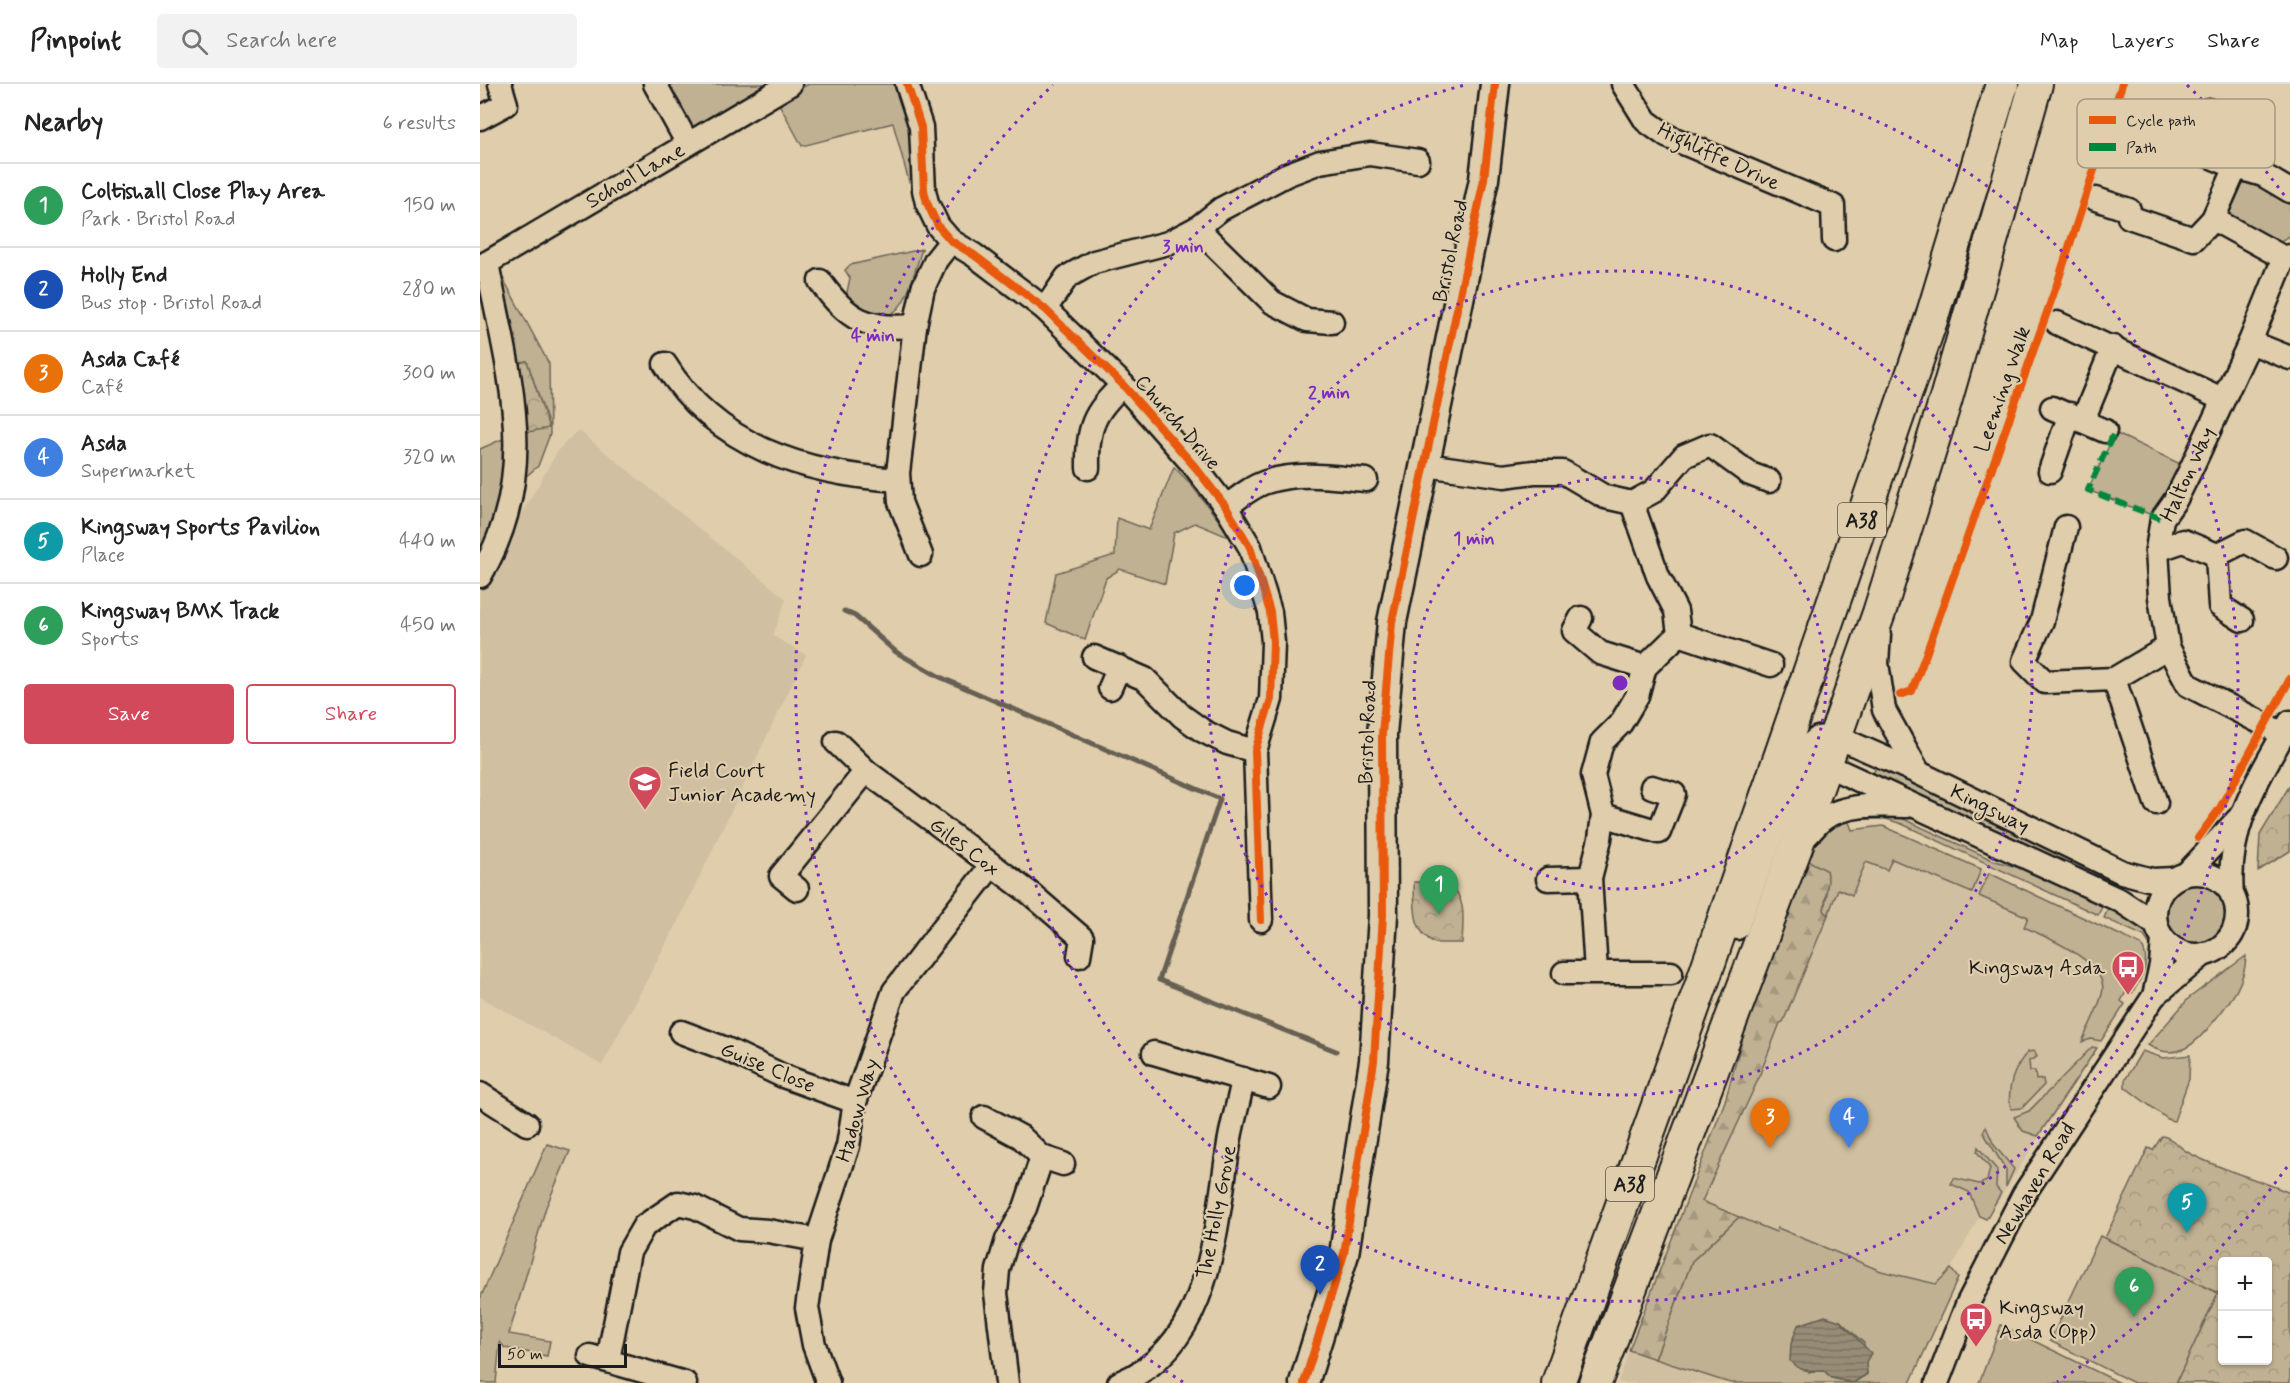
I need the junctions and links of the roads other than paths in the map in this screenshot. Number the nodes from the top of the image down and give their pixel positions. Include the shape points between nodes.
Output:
1 (500, 84) edge
2 (655, 84) edge
3 (790, 84) edge
4 (907, 84) edge
5 (1495, 84) edge
6 (1623, 84) edge
7 (2002, 84) edge
8 (2036, 84) edge
9 (480, 118) edge
10 (688, 144) junction
11 (1418, 161) dead end
12 (2236, 168) joint
13 (2290, 191) edge
14 (2096, 199) dead end
15 (2213, 219) junction
16 (1197, 228) junction
17 (1834, 240) dead end
18 (951, 241) junction
19 (2287, 257) edge
20 (484, 265) edge
21 (820, 281) dead end
22 (1045, 309) junction
23 (1332, 322) dead end
24 (2057, 323) dead end
25 (915, 326) junction
26 (2250, 342) junction
27 (2114, 347) junction
28 (2290, 358) edge
29 (665, 364) dead end
30 (1123, 385) junction
31 (2222, 399) junction
32 (2068, 414) junction
33 (2106, 431) dead end
34 (1426, 465) junction
35 (1088, 468) dead end
36 (2050, 471) dead end
37 (898, 480) junction
38 (1366, 480) dead end
39 (1769, 481) dead end
40 (1632, 503) junction
41 (1226, 507) junction
42 (2066, 527) dead end
43 (2157, 550) junction
44 (921, 555) dead end
45 (2217, 555) junction
46 (2276, 558) dead end
47 (480, 576) edge
48 (1879, 613) junction
49 (1581, 618) dead end
50 (2242, 620) dead end
51 (1679, 634) junction
52 (2168, 647) junction
53 (1094, 657) dead end
54 (1771, 664) dead end
55 (1119, 667) junction
56 (1645, 667) junction
57 (2114, 679) junction
58 (1110, 688) dead end
59 (1792, 719) junction
60 (2287, 728) edge
61 (836, 742) dead end
62 (1823, 749) junction
63 (1255, 751) junction
64 (866, 771) junction
65 (1919, 773) junction
66 (1652, 787) dead end
67 (2156, 803) dead end
68 (1919, 806) junction
69 (1603, 816) junction
70 (2240, 817) junction
71 (1796, 847) junction
72 (991, 866) junction
73 (2180, 876) junction
74 (1590, 878) junction
75 (1548, 879) dead end
76 (797, 889) dead end
77 (2232, 894) junction
78 (1261, 920) dead end
79 (2159, 931) junction
80 (2204, 954) junction
81 (1079, 956) dead end
82 (1596, 971) junction
83 (1564, 973) dead end
84 (1671, 973) dead end
85 (1701, 986) junction
86 (2154, 996) junction
87 (681, 1032) dead end
88 (1154, 1053) dead end
89 (1243, 1079) junction
90 (1269, 1087) dead end
91 (482, 1100) edge
92 (855, 1102) junction
93 (984, 1117) dead end
94 (527, 1124) dead end
95 (1042, 1156) junction
96 (1063, 1164) dead end
97 (817, 1240) junction
98 (685, 1383) edge
99 (828, 1383) edge
100 (1007, 1383) edge
101 (1119, 1383) edge
102 (1304, 1383) edge
103 (1558, 1383) edge
104 (1595, 1383) edge
105 (1937, 1383) edge

1 - 9 street via 506,105
2 - 10 street
3 - 10 street, School Lane
4 - 18 street, Church Drive via 921,127 927,203
5 - 34 main road, Bristol Road via 1484,179
6 - 17 street, Highliffe Drive via 1646,121 1667,136 1837,202
7 - 59 highway, A38 via 1931,320
8 - 48 highway, A38 via 1946,402
10 - 20 street, School Lane
11 - 16 street via 1370,154 1320,162 1252,192
12 - 13 street via 2263,176
12 - 15 street
14 - 15 street via 2129,210 2129,217 2193,239
15 - 19 street
16 - 22 street via 1168,243 1094,262 1067,278
16 - 23 street via 1272,302 1307,320
18 - 22 street, Church Drive
18 - 25 street via 936,260 923,288
19 - 26 street, Halton Way
20 - 47 street via 511,386 516,441 515,485 503,530
21 - 25 street via 837,305 852,317 873,326
22 - 30 street, Church Drive
24 - 27 street, Halton Way
25 - 37 street
26 - 28 street
26 - 31 street, Halton Way
27 - 31 street, Halton Way
27 - 32 street
29 - 37 street via 678,386 743,441 814,469
30 - 35 street, Church Drive via 1101,407 1091,425
30 - 41 street, Church Drive
31 - 43 street, Halton Way via 2176,499 2162,519
32 - 33 street
32 - 36 street
34 - 40 street via 1504,476 1563,472 1605,497
34 - 102 main road, Bristol Road via 1398,590 1386,684 1382,734 1382,957 1368,1108 1344,1254
37 - 44 street via 900,502
38 - 41 street via 1281,478 1250,489
39 - 40 street via 1750,474 1710,445 1684,456 1654,491
40 - 51 street via 1658,576 1676,611
41 - 63 street, Church Drive via 1250,548 1270,612 1274,674 1271,699
42 - 57 street via 2042,621 2024,661 2045,682
43 - 45 street, Halton Way via 2183,541
43 - 52 street, Halton Way
45 - 46 street via 2246,542
45 - 50 street via 2220,606
48 - 62 highway, A38
48 - 65 street via 1877,663 1884,710
49 - 56 street via 1574,631 1600,653
51 - 54 street
51 - 56 street
52 - 57 street
52 - 60 street, Halton Way via 2188,685
53 - 55 street
55 - 58 street
55 - 63 street via 1145,679 1203,731
56 - 69 street via 1637,696 1621,723 1602,742 1593,775
57 - 67 street
59 - 62 street
59 - 85 highway, A38
60 - 70 street
61 - 64 street, Giles Cox
62 - 65 street, Kingsway
62 - 68 street, Kingsway
62 - 71 highway, A38
62 - 85 street via 1801,759 1732,940
63 - 78 street, Church Drive
64 - 72 street, Giles Cox
64 - 76 street via 780,876
65 - 73 street, Kingsway via 2122,872 2152,880
66 - 69 street via 1674,794 1659,832
68 - 71 street via 1871,805 1850,809 1823,819
68 - 79 street, Kingsway via 2121,900
69 - 74 street
70 - 73 street
70 - 77 street via 2231,859
71 - 104 highway, A38
72 - 81 street, Giles Cox via 1082,938
72 - 92 street, Hadow Way via 894,991
73 - 77 street via 2212,876
73 - 79 street via 2157,898
74 - 75 street
74 - 82 street
77 - 80 street via 2237,919 2233,931 2216,950
79 - 80 street via 2182,952
79 - 86 street, Newhaven Road via 2161,965
80 - 86 street, Newhaven Road
82 - 83 street
82 - 84 street
85 - 103 highway, A38
86 - 105 street, Newhaven Road via 2002,1231 1967,1305
87 - 92 street, Guise Close
88 - 89 street
89 - 90 street
89 - 101 street, The Holly Grove via 1214,1240 1195,1309 1164,1353
91 - 94 street
92 - 97 street, Hadow Way via 848,1146
93 - 95 street via 1021,1137
95 - 96 street
95 - 100 street via 998,1270 996,1293
97 - 98 street via 739,1229 678,1203 644,1226 629,1252 599,1358
97 - 99 street, Hadow Way via 807,1308 813,1345

